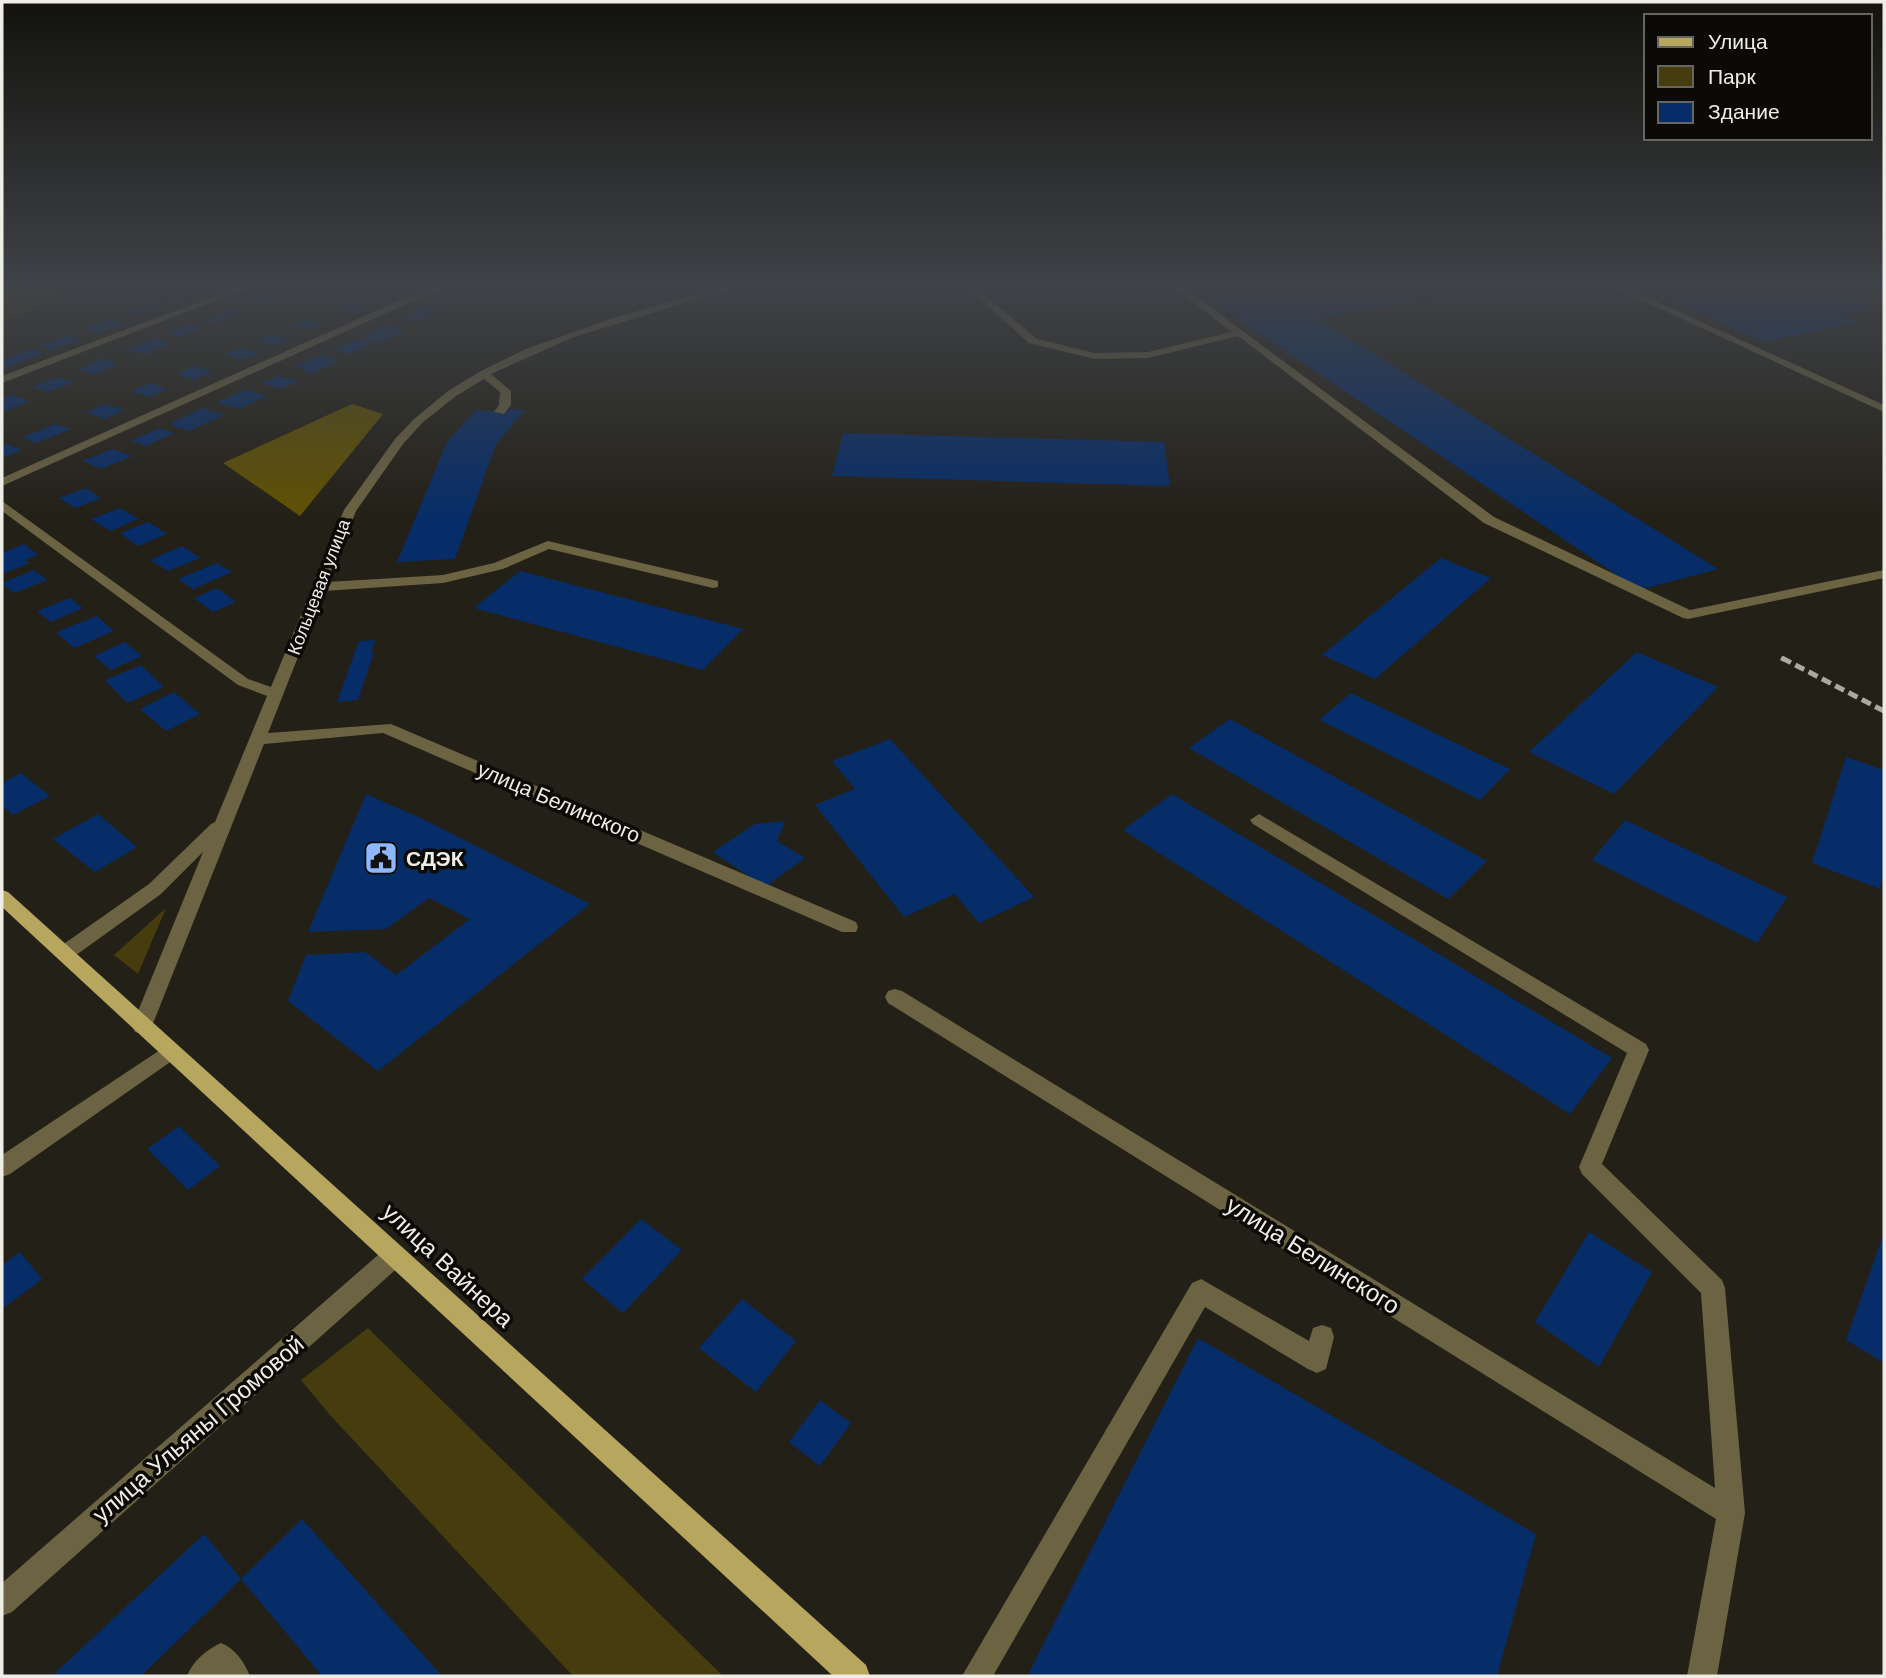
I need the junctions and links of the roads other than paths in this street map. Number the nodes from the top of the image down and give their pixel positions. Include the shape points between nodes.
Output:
1 (48, 362) edge
2 (269, 362) edge
3 (509, 362) edge
4 (1279, 362) edge
5 (1782, 362) edge
6 (483, 374) junction
7 (2, 380) edge
8 (1884, 409) edge
9 (500, 412) dead end
10 (2, 482) edge
11 (2, 505) edge
12 (1884, 574) edge
13 (713, 584) dead end
14 (318, 587) junction
15 (275, 694) junction
16 (259, 739) junction
17 (1259, 820) dead end
18 (222, 823) junction
19 (2, 897) edge
20 (849, 927) dead end
21 (65, 953) junction
22 (895, 997) dead end
23 (142, 1026) junction
24 (169, 1052) junction
25 (2, 1167) edge
26 (394, 1256) junction
27 (1322, 1337) dead end
28 (1731, 1513) junction
29 (2, 1602) edge
30 (202, 1676) edge
31 (235, 1676) edge
32 (855, 1676) edge
33 (977, 1676) edge
34 (1702, 1676) edge

1 - 7 street
2 - 10 street
3 - 6 street, Кольцевая улица
4 - 12 street via 1489,520 1688,615
5 - 8 street
6 - 9 street via 506,391
6 - 14 street, Кольцевая улица via 431,409 389,453 350,510
11 - 15 street via 243,681
13 - 14 street via 548,545 498,566 443,579
14 - 15 street, Кольцевая улица
15 - 16 street, Кольцевая улица
16 - 18 street, Кольцевая улица
16 - 20 street, улица Белинского via 385,728
17 - 28 street via 1639,1050 1590,1167 1713,1288
18 - 21 street, Кольцевая улица via 155,890
18 - 23 street, Кольцевая улица
19 - 21 main road, улица Вайнера
21 - 23 main road, улица Вайнера
22 - 28 street, улица Белинского
23 - 24 main road, улица Вайнера
24 - 25 street
24 - 26 main road, улица Вайнера
26 - 29 street, улица Ульяны Громовой
26 - 32 main road, улица Вайнера
27 - 33 street via 1317,1360 1201,1292
28 - 34 street
30 - 31 street via 221,1658

